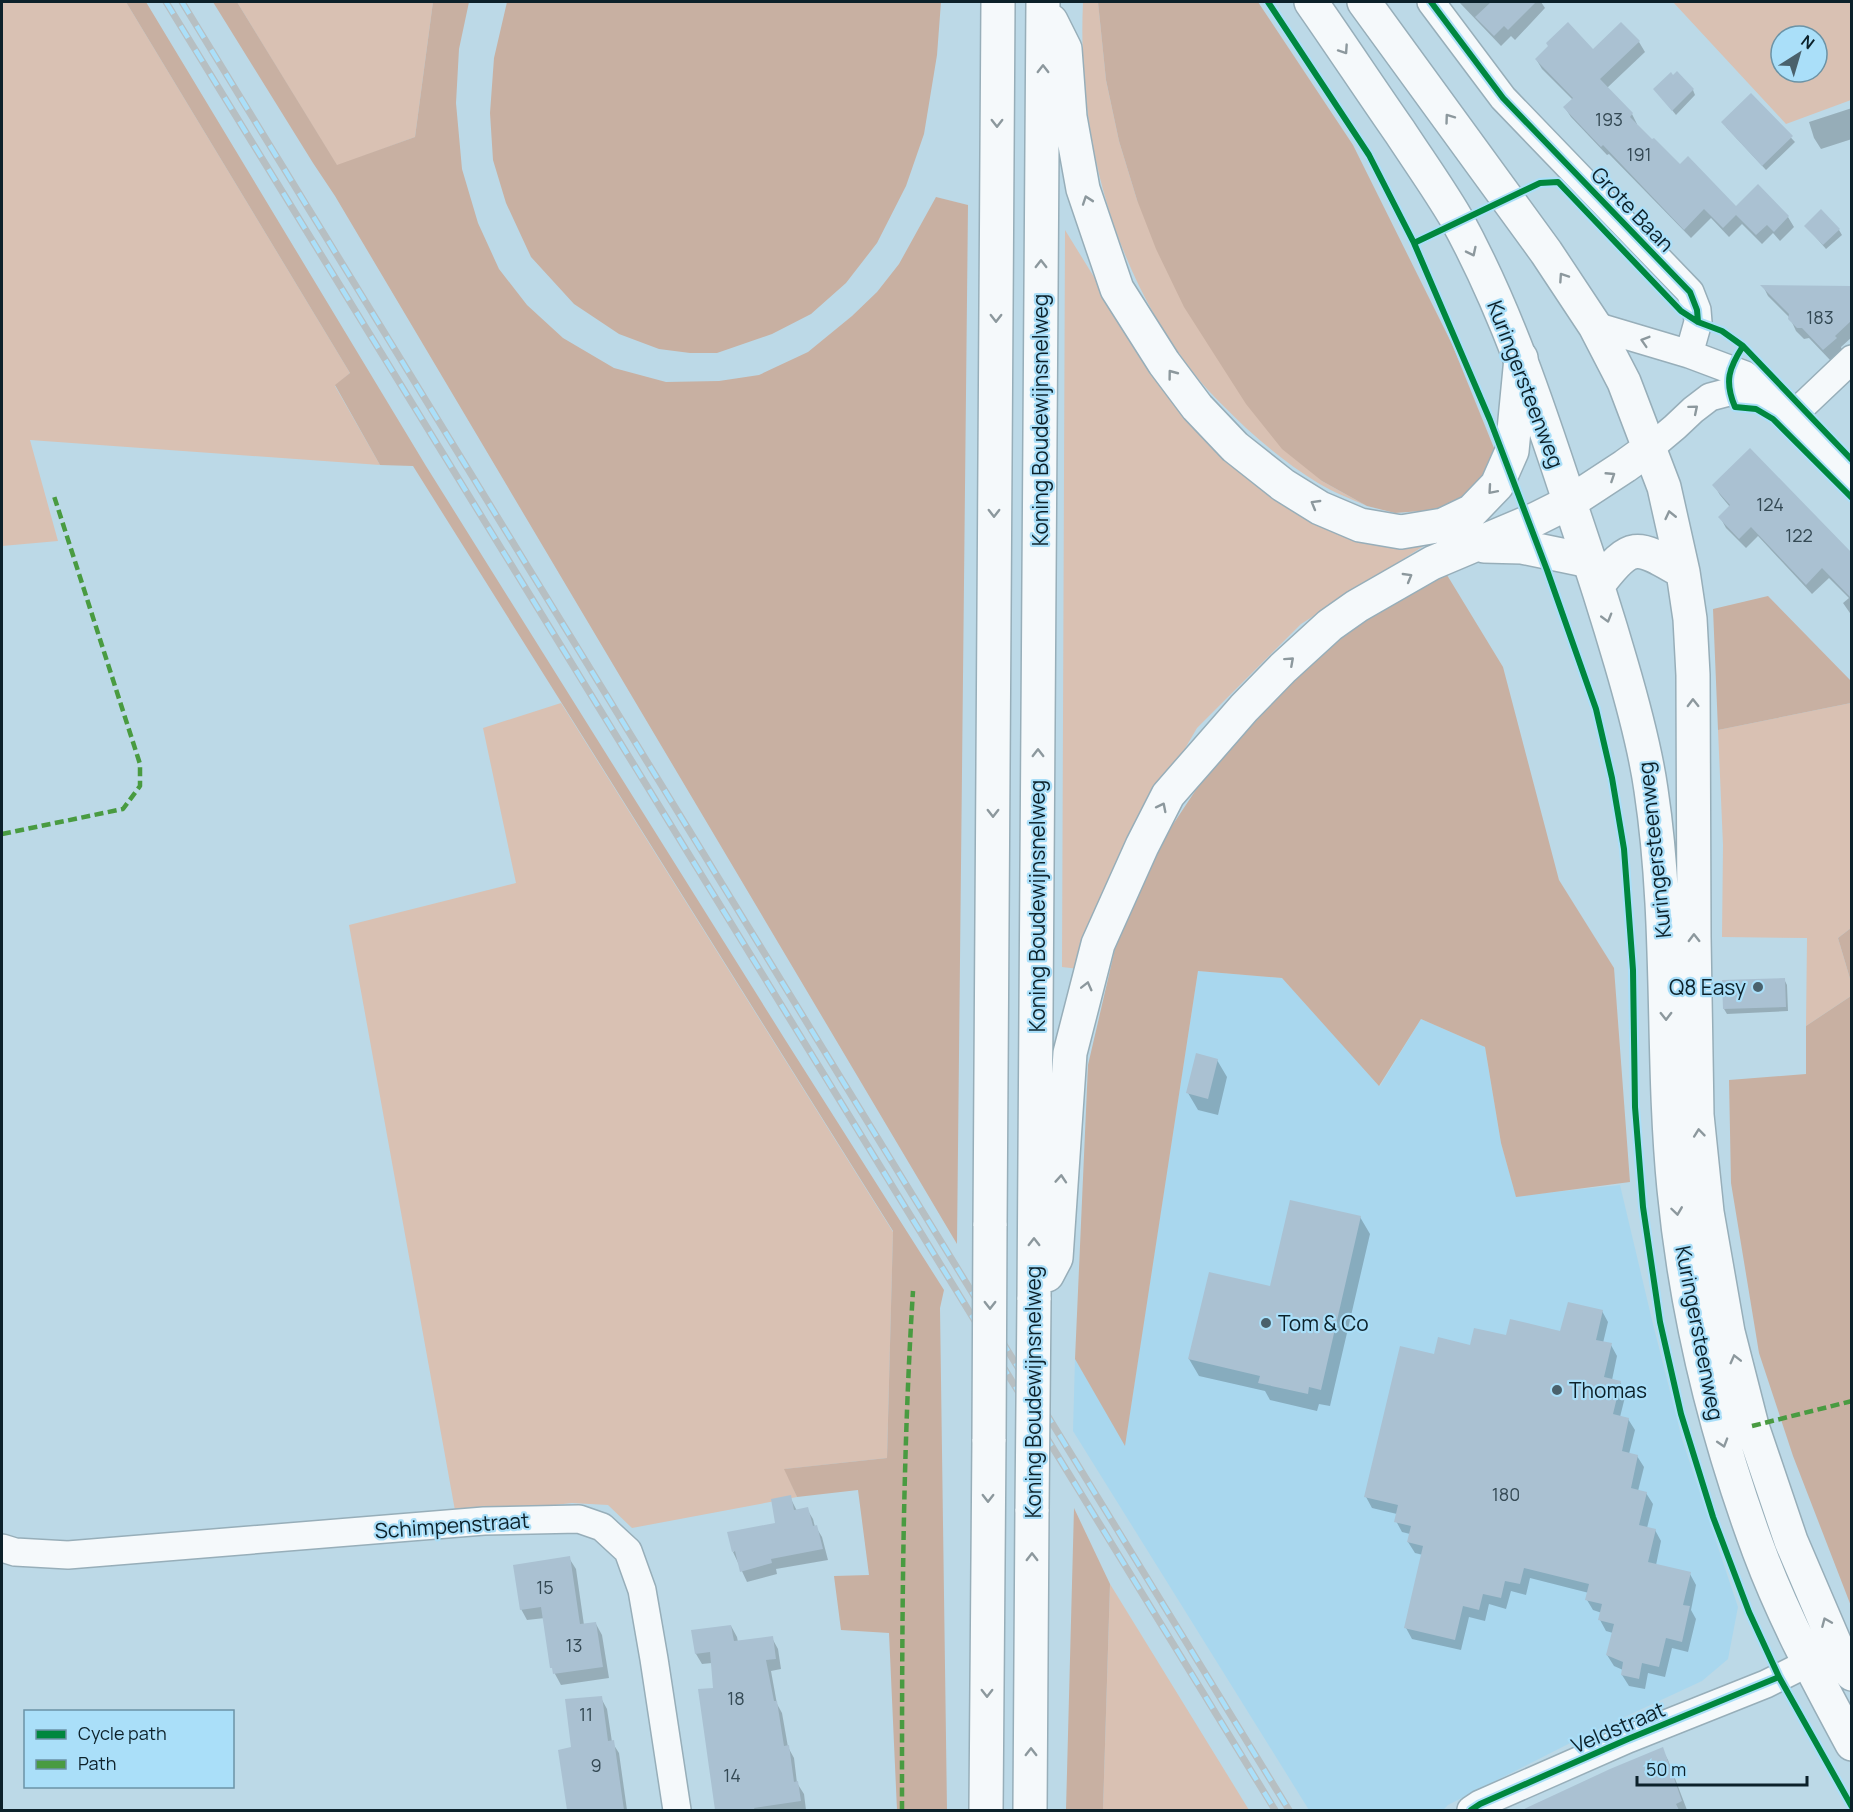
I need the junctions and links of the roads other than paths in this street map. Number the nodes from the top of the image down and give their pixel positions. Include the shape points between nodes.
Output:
1 (998, 2) edge
2 (1311, 2) edge
3 (1364, 2) edge
4 (1431, 2) edge
5 (1043, 4) edge
6 (1595, 326) junction
7 (1689, 354) junction
8 (1521, 358) junction
9 (1851, 359) edge
10 (1781, 408) junction
11 (1650, 448) junction
12 (1851, 480) edge
13 (1570, 502) junction
14 (1473, 546) junction
15 (1683, 572) junction
16 (1594, 573) junction
17 (1034, 1300) junction
18 (2, 1548) edge
19 (1808, 1663) junction
20 (1851, 1674) edge
21 (1851, 1744) edge
22 (677, 1810) edge
23 (986, 1810) edge
24 (1030, 1810) edge
25 (1471, 1810) edge

1 -> 23 main road, Koning Boudewijnsnelweg, bridge
2 -> 8 main road, Kuringersteenweg via 1456,219
6 -> 3 main road, Kuringersteenweg via 1546,252
4 - 7 street, Grote Baan via 1503,98 1690,292 1698,310 1698,322
8 -> 5 main road via 1512,451 1497,485 1472,511 1443,525 1401,532 1360,525 1320,508 1283,485 1235,447 1197,407 1117,289 1083,189 1070,117 1065,49
17 -> 5 main road, Koning Boudewijnsnelweg
7 -> 6 street
6 - 11 main road, Kuringersteenweg via 1624,382
7 - 10 street via 1745,375 1766,389
8 - 13 main road, Kuringersteenweg
9 - 10 street
11 -> 10 street via 1710,397 1729,392
10 - 12 street
13 -> 11 main road
15 -> 11 main road, Kuringersteenweg via 1664,487
13 - 14 main road
13 - 16 main road, Kuringersteenweg
14 - 16 main road via 1522,547
17 -> 14 main road via 1056,1258 1070,1053 1098,944 1168,795 1244,708 1330,625 1432,563
15 - 16 main road via 1652,553 1636,550
20 -> 15 main road, Kuringersteenweg via 1791,1541 1752,1426 1728,1332 1707,1212 1697,1115 1693,675
16 -> 19 main road, Kuringersteenweg via 1634,709 1651,788 1662,884 1674,1190 1700,1353 1722,1440 1760,1552
24 -> 17 main road, Koning Boudewijnsnelweg, bridge
18 - 22 street, Schimpenstraat via 68,1555 484,1521 579,1519 602,1527 628,1551 642,1590
19 - 21 main road, Kuringersteenweg
19 - 25 street, Veldstraat

